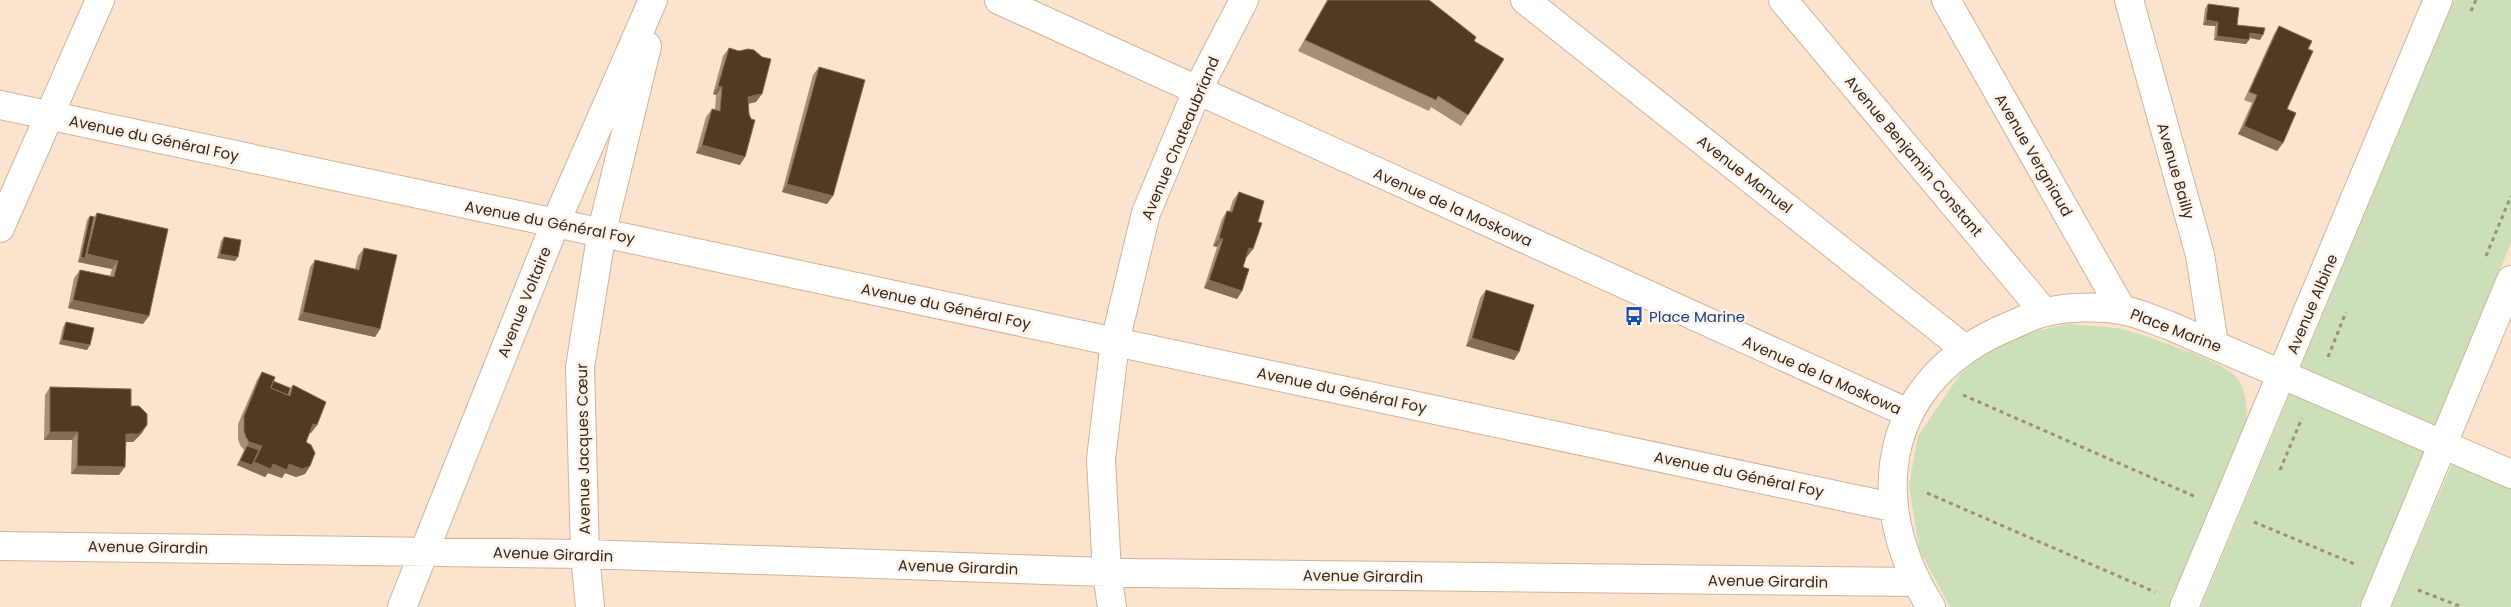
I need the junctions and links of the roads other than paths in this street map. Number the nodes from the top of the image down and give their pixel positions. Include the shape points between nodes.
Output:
1 (100, 0) edge
2 (653, 0) edge
3 (663, 0) edge
4 (999, 0) edge
5 (1244, 0) edge
6 (1525, 0) edge
7 (1783, 0) edge
8 (1946, 0) edge
9 (2129, 0) edge
10 (2438, 0) edge
11 (1196, 91) junction
12 (0, 105) edge
13 (50, 115) junction
14 (555, 224) junction
15 (0, 228) edge
16 (602, 231) junction
17 (2511, 280) edge
18 (2122, 310) junction
19 (2044, 312) junction
20 (1115, 342) junction
21 (2214, 344) junction
22 (1965, 349) junction
23 (2281, 375) junction
24 (1908, 414) junction
25 (2442, 446) junction
26 (2508, 470) edge
27 (1892, 507) junction
28 (0, 546) edge
29 (426, 550) junction
30 (585, 554) junction
31 (1108, 573) junction
32 (1916, 582) junction
33 (2185, 606) edge
34 (402, 607) edge
35 (590, 607) edge
36 (1112, 607) edge
37 (1931, 607) edge
38 (2375, 607) edge

1 - 13 street
2 - 14 street, Avenue Voltaire
3 - 16 street, Avenue Jacques Cœur via 648,41
4 - 11 street, Avenue de la Moskowa
5 - 11 street, Avenue Chateaubriand
6 - 22 street, Avenue Manuel
7 - 19 street, Avenue Benjamin Constant
8 - 18 street, Avenue Vergniaud
9 - 21 street, Avenue Bailly via 2200,255
10 - 23 street, Avenue Albine
11 - 20 street, Avenue Chateaubriand via 1146,213
11 - 24 street, Avenue de la Moskowa
12 - 13 street, Avenue du Général Foy
13 - 14 street, Avenue du Général Foy
13 - 15 street
14 - 16 street, Avenue du Général Foy
14 - 29 street, Avenue Voltaire
16 - 20 street, Avenue du Général Foy
16 - 30 street, Avenue Jacques Cœur via 580,367
17 - 25 street
18 - 19 street, Place Marine
18 - 21 street, Place Marine
19 - 22 street, Place Marine
20 - 27 street, Avenue du Général Foy
20 - 31 street, Avenue Chateaubriand via 1101,459
21 - 23 street, Place Marine
22 - 24 street, Place Marine via 1930,380
23 - 25 street, Place Marine
23 - 33 street, Avenue Albine
24 - 27 street, Place Marine via 1893,459
25 - 26 street, Place Marine
25 - 38 street
27 - 32 street, Place Marine
28 - 29 street, Avenue Girardin
29 - 30 street, Avenue Girardin
29 - 34 street, Avenue Voltaire
30 - 31 street, Avenue Girardin
30 - 35 street, Avenue Jacques Cœur
31 - 32 street, Avenue Girardin
31 - 36 street, Avenue Chateaubriand
32 - 37 street, Place Marine

